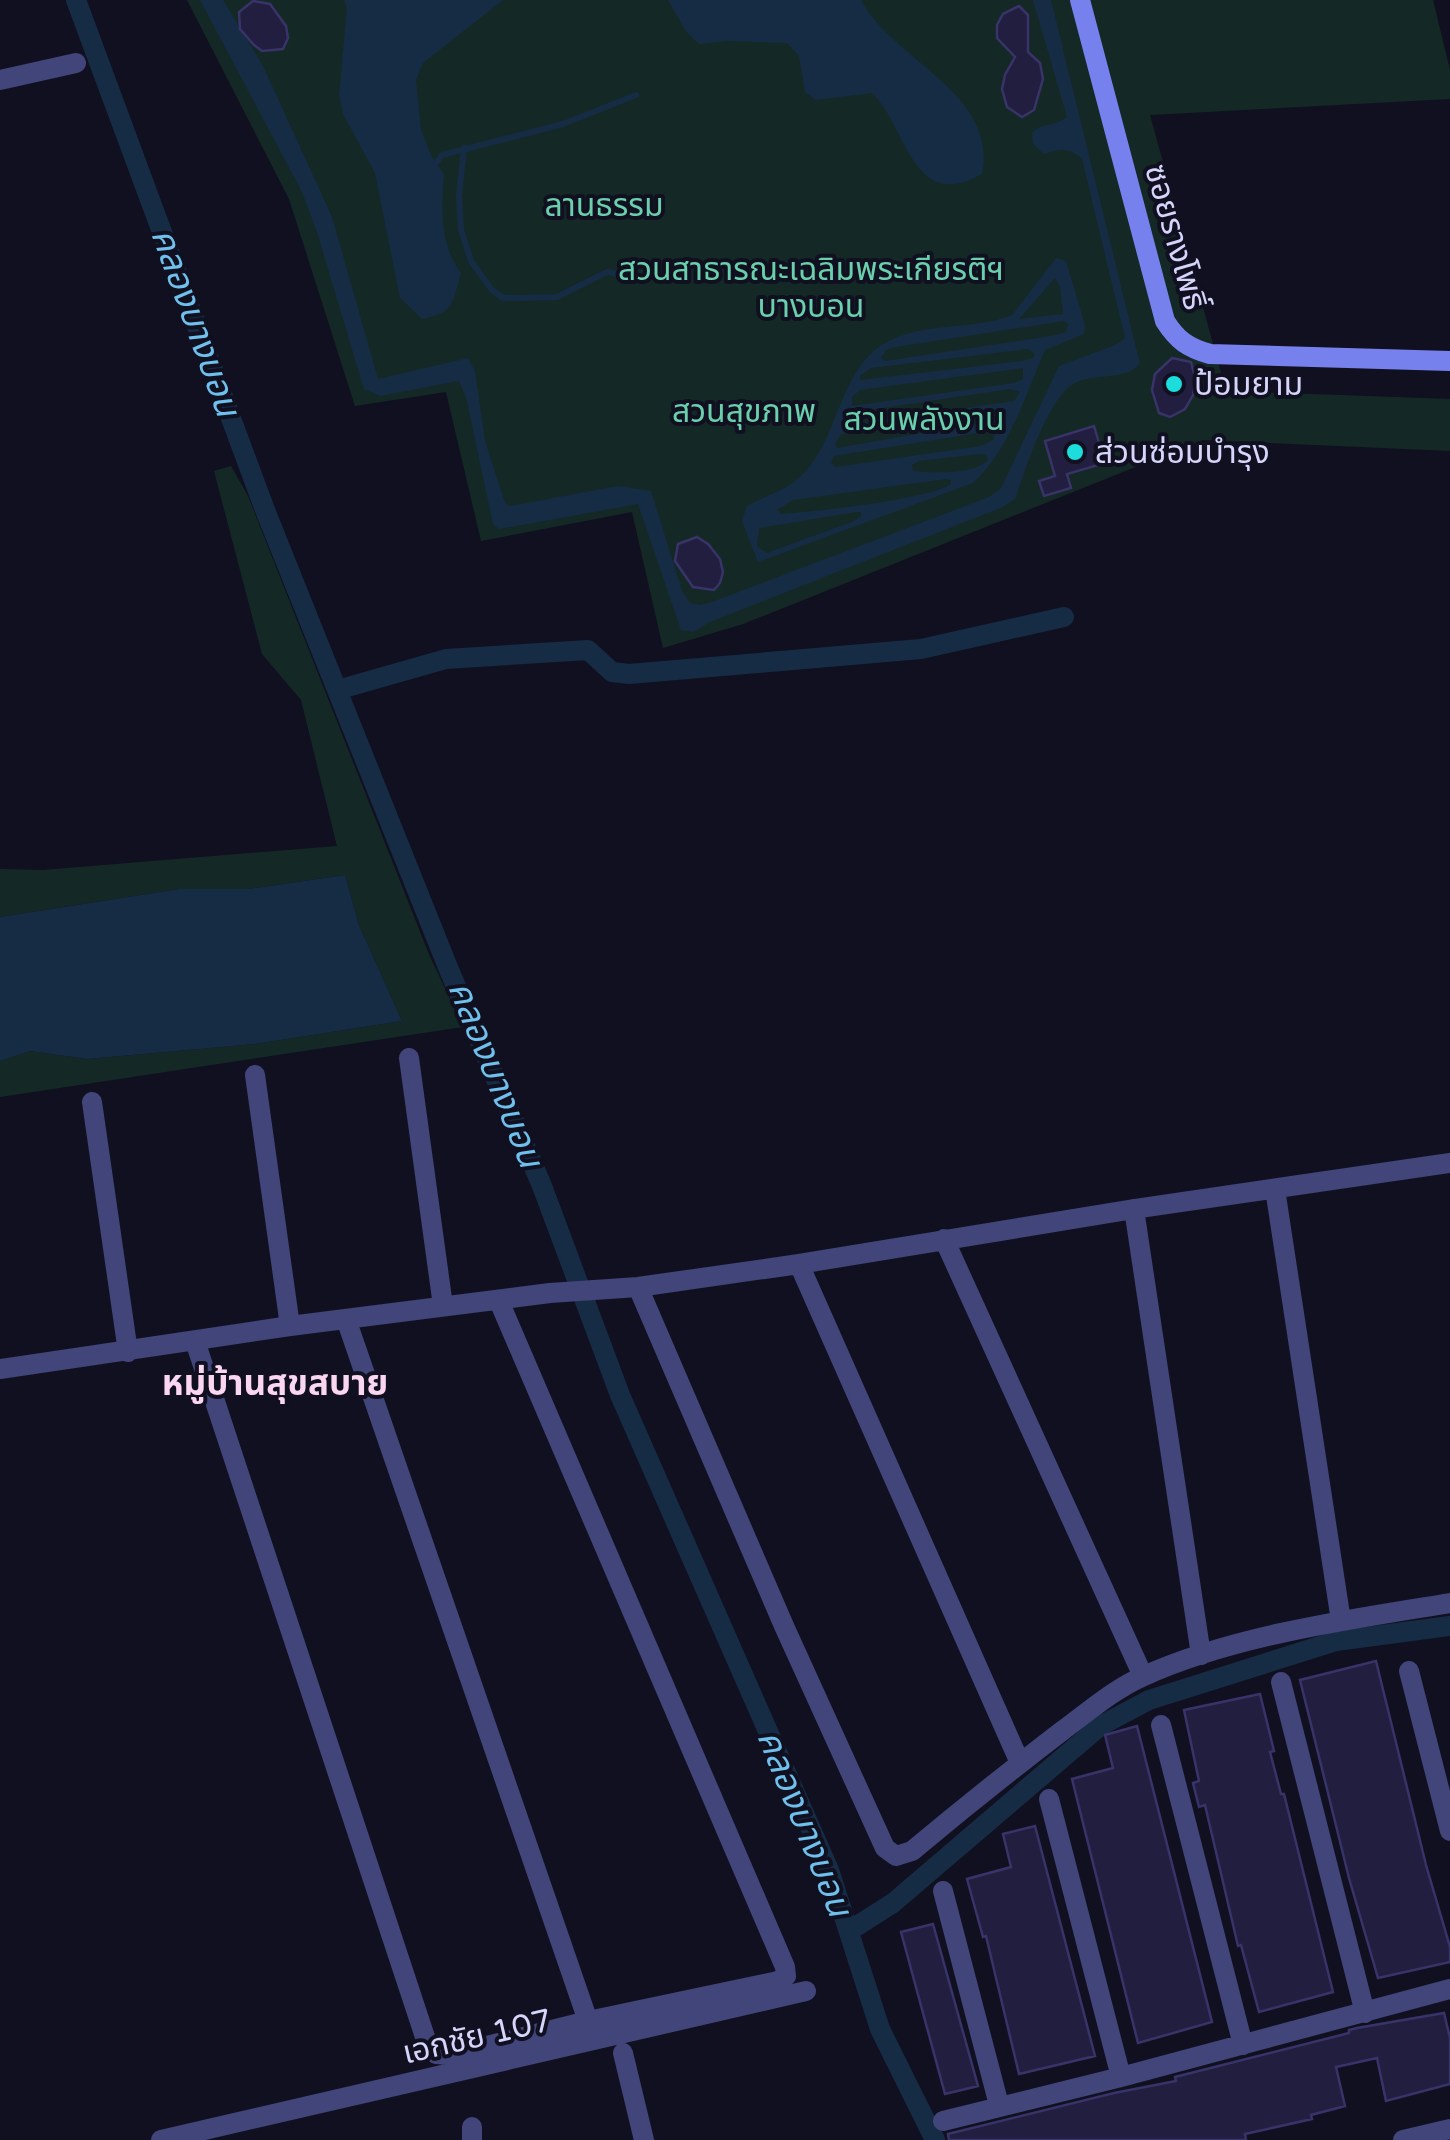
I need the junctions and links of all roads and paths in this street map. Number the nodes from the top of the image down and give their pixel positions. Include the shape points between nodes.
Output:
1 (1080, 0) edge
2 (76, 62) dead end
3 (0, 80) edge
4 (1450, 361) edge
5 (410, 1058) dead end
6 (255, 1076) dead end
7 (92, 1102) dead end
8 (1450, 1167) edge
9 (1275, 1189) junction
10 (1134, 1209) junction
11 (944, 1239) junction
12 (799, 1264) junction
13 (627, 1288) junction
14 (499, 1302) junction
15 (443, 1306) junction
16 (346, 1318) junction
17 (290, 1326) junction
18 (195, 1341) junction
19 (128, 1352) junction
20 (0, 1369) edge
21 (1450, 1603) edge
22 (1340, 1621) junction
23 (1201, 1655) junction
24 (1409, 1670) dead end
25 (1143, 1676) junction
26 (1280, 1682) dead end
27 (1161, 1725) dead end
28 (1020, 1762) junction
29 (1050, 1799) dead end
30 (1450, 1832) edge
31 (943, 1891) dead end
32 (1450, 1989) edge
33 (806, 1991) dead end
34 (1366, 2013) junction
35 (588, 2021) junction
36 (1243, 2045) junction
37 (623, 2053) dead end
38 (1122, 2077) junction
39 (999, 2105) junction
40 (943, 2121) dead end
41 (1450, 2129) edge
42 (161, 2140) edge
43 (644, 2140) edge
44 (1403, 2140) edge

1 - 4 street, ซอยรางโพธิ์ via 1165,321 1176,338 1210,354
2 - 3 street
5 - 15 street
6 - 17 street
7 - 19 street
8 - 9 street
9 - 10 street
9 - 22 street
10 - 11 street
10 - 23 street
11 - 12 street
11 - 25 street
12 - 13 street
12 - 28 street
13 - 14 street
13 - 28 street via 885,1848 896,1856 912,1851
14 - 15 street
14 - 35 street via 785,1967 778,1981
15 - 16 street
16 - 17 street
16 - 35 street
17 - 18 street
18 - 19 street
18 - 35 street via 427,2043 436,2054 450,2055
19 - 20 street
21 - 22 street
22 - 23 street
23 - 25 street
24 - 30 street
25 - 28 street
26 - 34 street
27 - 36 street
29 - 38 street
31 - 39 street
32 - 34 street
33 - 42 street, เอกชัย 107
34 - 36 street
36 - 38 street
37 - 43 street
38 - 39 street
39 - 40 street
41 - 44 street

